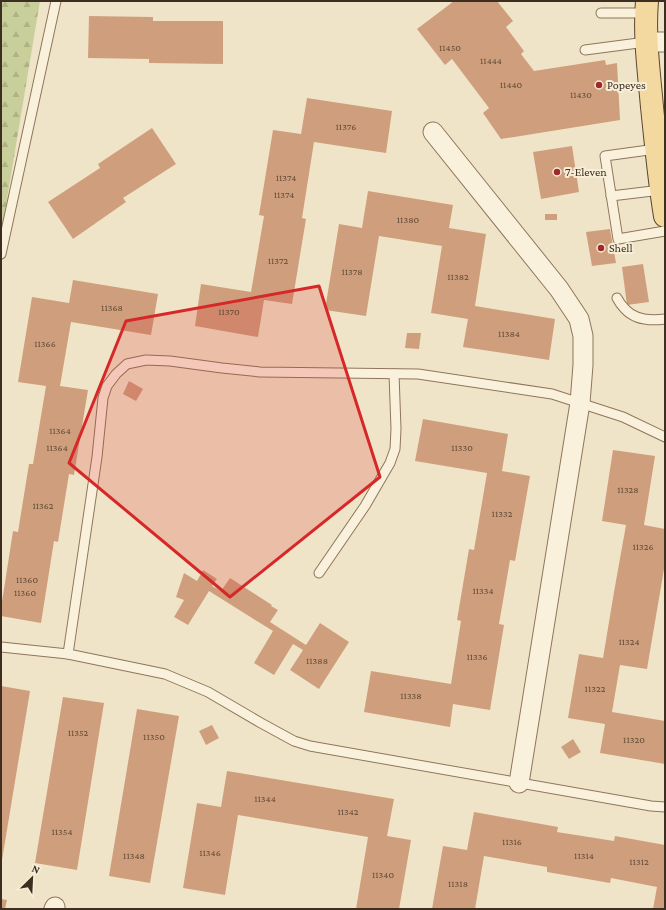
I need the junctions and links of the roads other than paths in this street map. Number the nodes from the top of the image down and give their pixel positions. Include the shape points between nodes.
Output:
1 (56, 1) edge
2 (647, 7) edge
3 (601, 13) dead end
4 (656, 42) edge
5 (584, 50) dead end
6 (433, 132) dead end
7 (656, 149) junction
8 (661, 190) junction
9 (611, 196) junction
10 (665, 216) edge
11 (665, 231) edge
12 (1, 254) edge
13 (617, 298) dead end
14 (665, 319) edge
15 (394, 374) junction
16 (580, 403) junction
17 (665, 437) edge
18 (319, 573) dead end
19 (1, 647) edge
20 (68, 654) junction
21 (519, 783) junction
22 (665, 807) edge

1 - 12 lane
2 - 3 lane
2 - 4 main road
4 - 5 lane
4 - 7 main road
6 - 16 street via 559,289 579,319 583,336
7 - 8 main road
7 - 9 lane via 605,156
8 - 9 lane
8 - 10 main road
9 - 11 lane via 618,239
13 - 14 lane via 625,310 639,318 656,321
15 - 16 lane via 418,374 552,394
15 - 18 lane via 396,429 395,449 390,463 365,506
15 - 20 lane via 260,372 146,360 127,364 107,386 102,398 97,457
16 - 17 lane via 623,417
16 - 21 street
19 - 20 lane
20 - 21 lane via 165,674 208,692 294,741 310,746
21 - 22 lane

